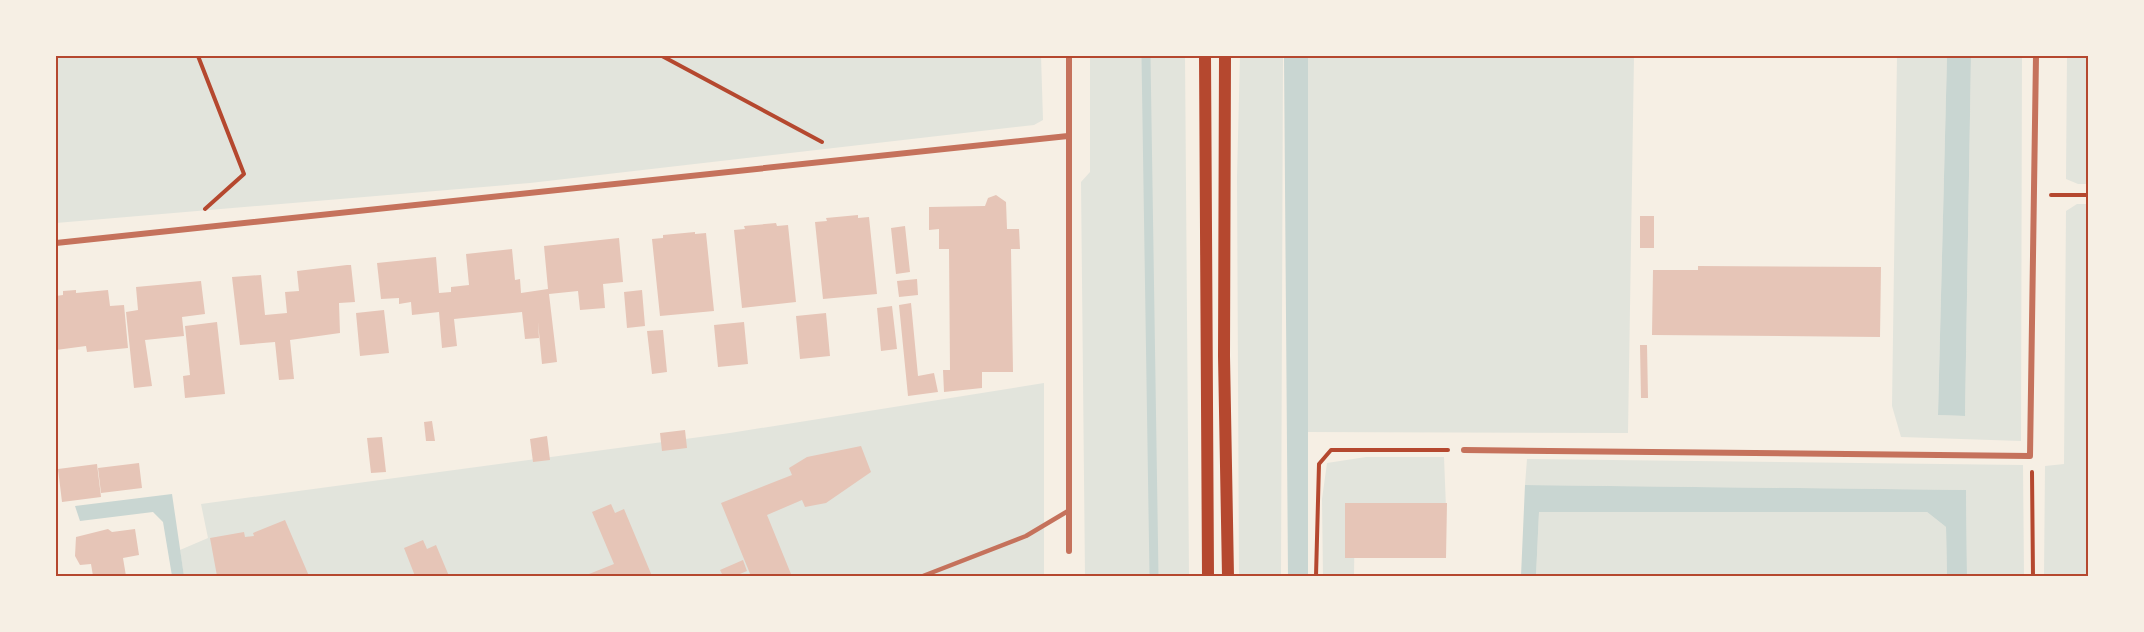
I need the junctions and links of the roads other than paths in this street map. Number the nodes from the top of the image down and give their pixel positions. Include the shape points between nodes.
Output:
1 (1069, 56) edge
2 (1204, 56) edge
3 (1225, 56) edge
4 (2036, 56) edge
5 (1068, 136) junction
6 (56, 243) edge
7 (1464, 450) road end
8 (1068, 511) junction
9 (1069, 551) dead end
10 (923, 576) edge
11 (1208, 576) edge
12 (1228, 576) edge

1 - 5 street
2 - 11 main road
3 - 12 main road
4 - 7 street via 2030,456
5 - 6 street
5 - 8 street
8 - 9 street
8 - 10 lane via 1026,536

